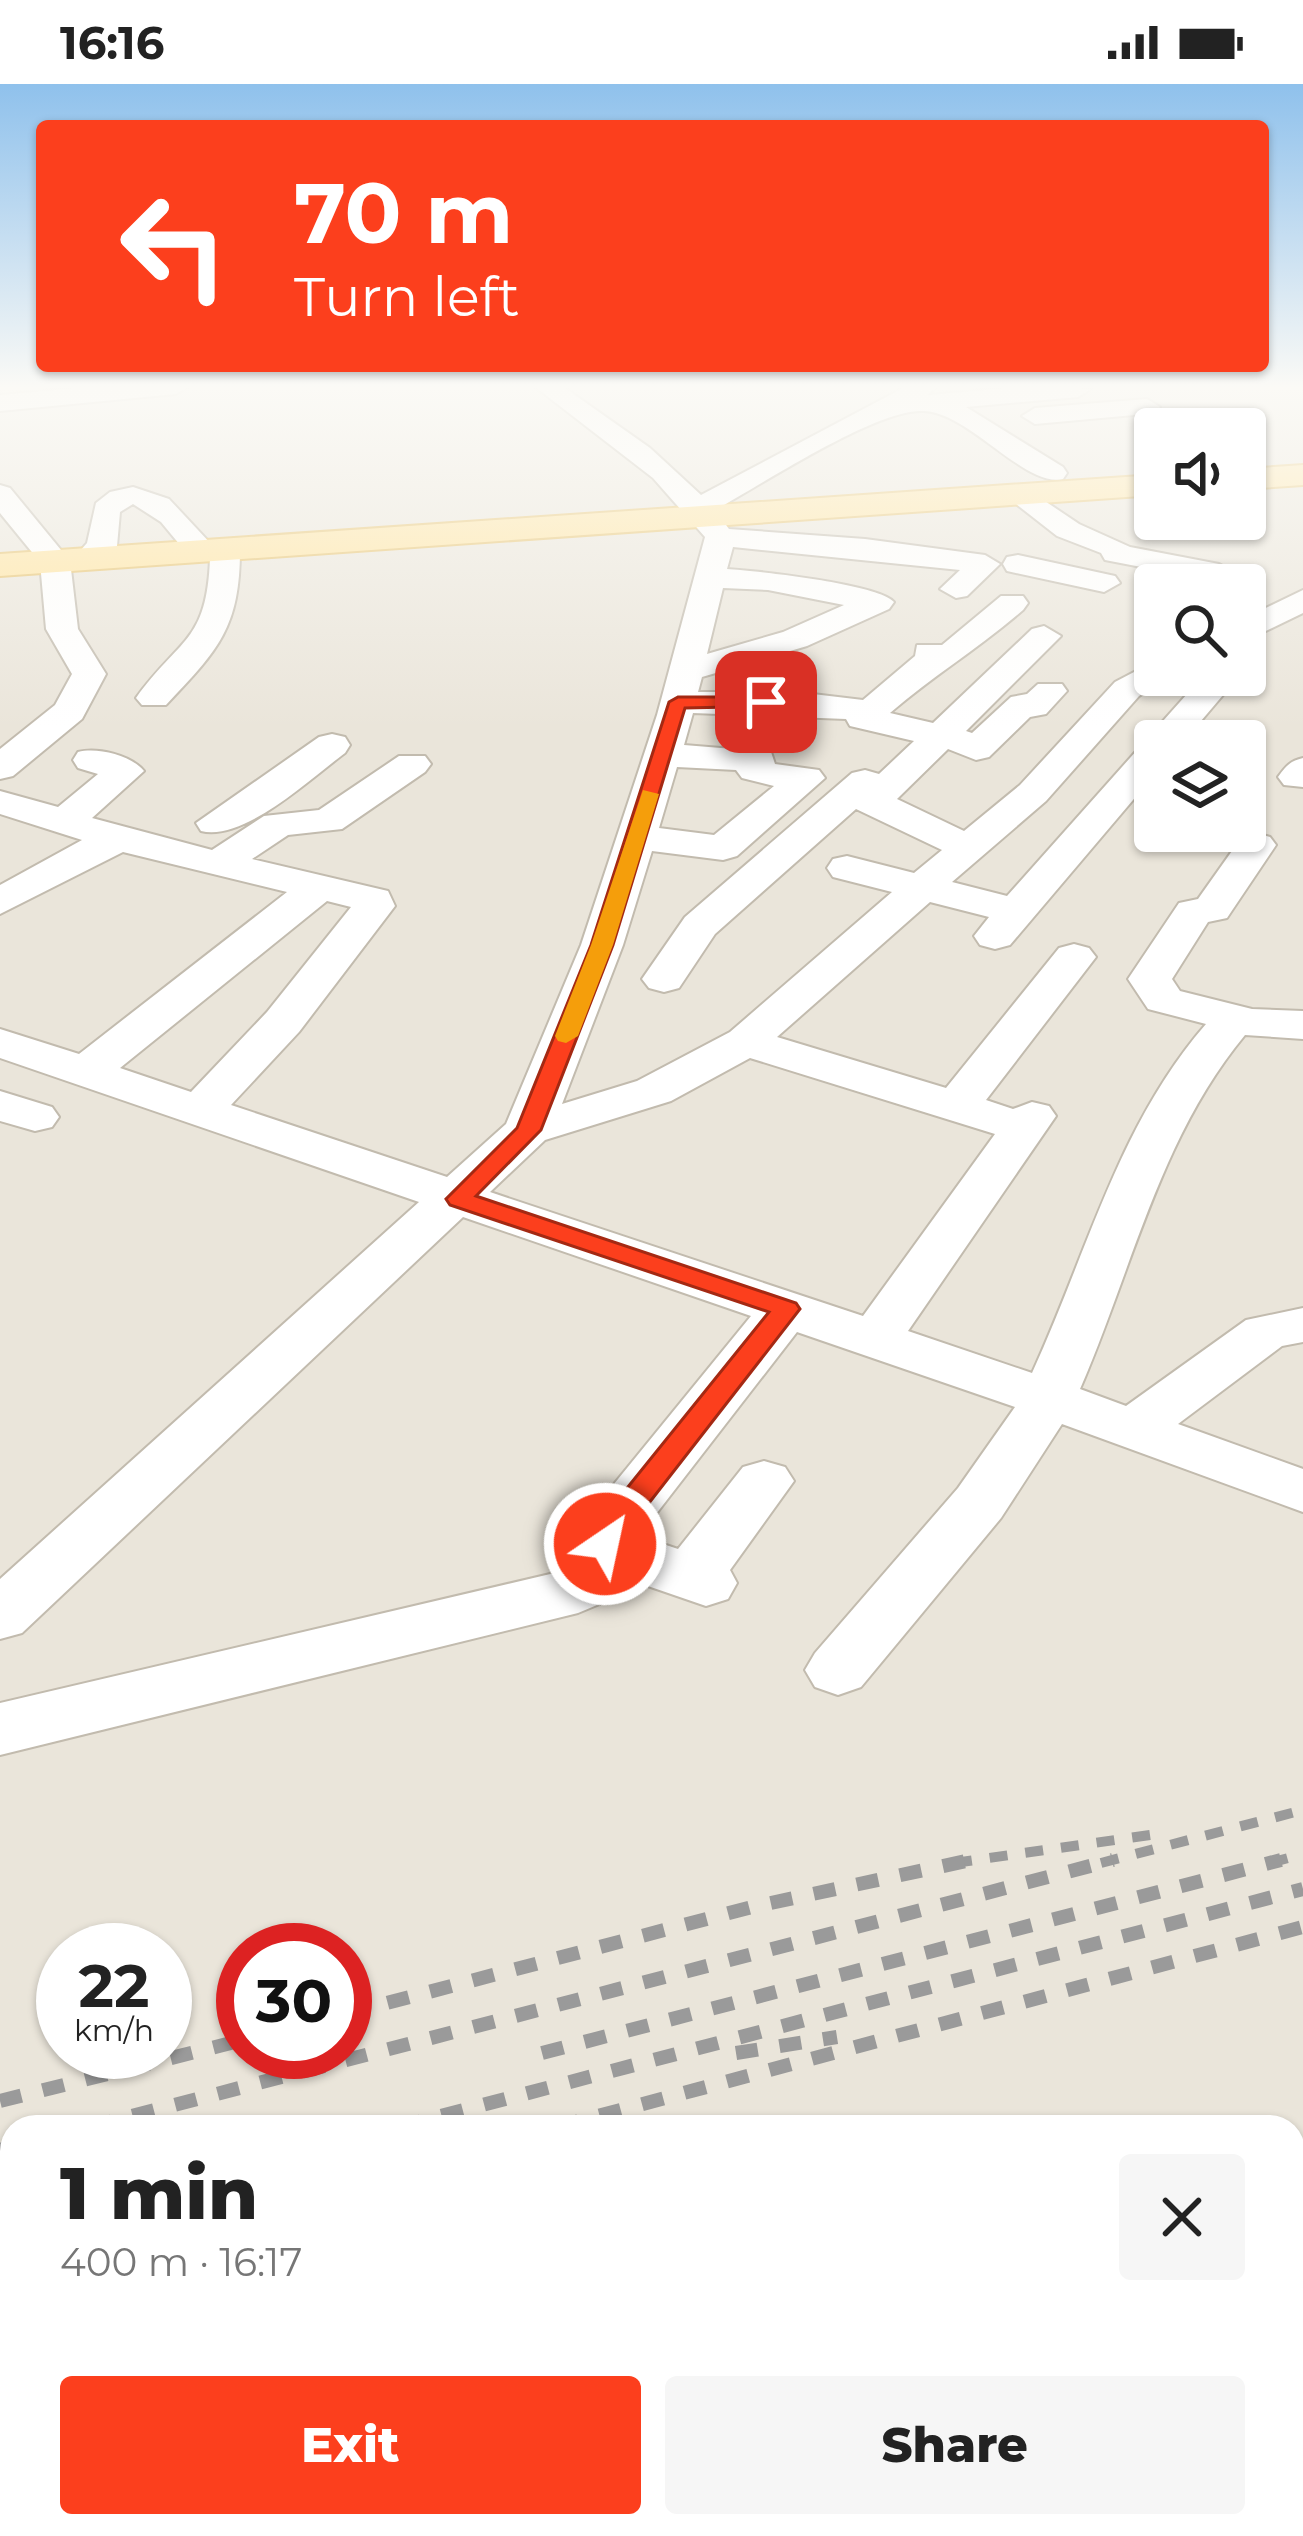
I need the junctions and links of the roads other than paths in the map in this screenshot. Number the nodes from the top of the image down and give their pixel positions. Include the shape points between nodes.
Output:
1 (7, 500) edge
2 (115, 500) edge
3 (149, 500) edge
4 (688, 500) edge
5 (739, 500) edge
6 (845, 500) edge
7 (1026, 500) edge
8 (708, 520) junction
9 (213, 550) junction
10 (1131, 557) junction
11 (71, 560) junction
12 (1018, 564) dead end
13 (1170, 564) edge
14 (0, 565) edge
15 (908, 566) junction
16 (710, 578) junction
17 (875, 601) junction
18 (983, 628) junction
19 (930, 657) junction
20 (998, 682) junction
21 (1134, 684) edge
22 (1050, 691) dead end
23 (1204, 696) edge
24 (154, 698) dead end
25 (880, 700) junction
26 (682, 708) junction
27 (1183, 720) edge
28 (967, 742) junction
29 (332, 745) dead end
30 (7, 756) edge
31 (91, 760) dead end
32 (412, 764) dead end
33 (1134, 775) edge
34 (801, 783) junction
35 (1039, 787) junction
36 (867, 799) junction
37 (0, 802) edge
38 (1107, 805) junction
39 (1134, 811) edge
40 (67, 819) junction
41 (813, 828) junction
42 (636, 837) junction
43 (126, 838) junction
44 (726, 845) junction
45 (166, 851) junction
46 (1251, 852) edge
47 (218, 864) junction
48 (770, 866) junction
49 (848, 868) dead end
50 (927, 883) junction
51 (317, 888) junction
52 (0, 902) edge
53 (1074, 957) dead end
54 (594, 966) junction
55 (1248, 1021) junction
56 (1303, 1025) edge
57 (0, 1042) edge
58 (746, 1042) junction
59 (553, 1069) junction
60 (86, 1072) junction
61 (654, 1091) junction
62 (957, 1106) junction
63 (200, 1111) junction
64 (528, 1130) junction
65 (459, 1199) junction
66 (786, 1309) junction
67 (1303, 1325) edge
68 (875, 1339) junction
69 (1048, 1398) junction
70 (1133, 1429) junction
71 (1295, 1478) edge
72 (764, 1481) dead end
73 (680, 1573) junction
74 (0, 1616) edge
75 (838, 1670) dead end
76 (0, 1729) edge

1 - 11 street
2 - 11 street via 106,509 102,546
3 - 9 street
4 - 8 street
5 - 8 street
6 - 8 main road
7 - 10 street via 1068,530
8 - 9 main road
8 - 15 street
8 - 16 street
9 - 11 main road
9 - 24 street via 225,602 216,630
10 - 12 street via 1119,588
10 - 13 street
11 - 14 main road
11 - 30 street via 62,629 89,674 69,711
15 - 17 street
15 - 18 street via 954,592 1012,603
16 - 17 street
16 - 26 street
17 - 26 street
18 - 19 street via 949,656
18 - 20 street via 1042,638
19 - 20 street
19 - 25 street
20 - 28 street
21 - 35 street
22 - 28 street
23 - 27 street
25 - 26 street
25 - 26 street via 754,670
25 - 28 street via 863,718
26 - 34 street via 758,760 754,770
26 - 42 street
28 - 35 street
28 - 36 street
29 - 45 street via 260,799
31 - 40 street via 125,771
32 - 47 street via 328,821 278,824
33 - 38 street
34 - 36 street
34 - 44 street
35 - 38 street
35 - 50 street
36 - 41 street
36 - 50 street
37 - 40 street
38 - 39 street
38 - 50 street via 1005,928
40 - 43 street
41 - 48 street
41 - 50 street
42 - 44 street
42 - 54 street
43 - 45 street
43 - 52 street
44 - 48 street
45 - 47 street
46 - 55 street via 1211,908 1194,912 1150,980 1164,1000
47 - 51 street
48 - 50 street
48 - 54 street via 700,926 666,977
49 - 50 street
50 - 58 street
51 - 60 street
51 - 63 street via 374,906
53 - 62 street
54 - 59 street
55 - 56 street
55 - 69 street via 1233,1021 1208,1046 1143,1163
57 - 60 street
58 - 61 street
58 - 62 street
59 - 61 street
59 - 64 street
60 - 63 street
61 - 64 street
62 - 68 street via 1028,1121
63 - 65 street
64 - 65 street
65 - 66 street
65 - 74 street
66 - 68 street
66 - 73 street via 605,1537 614,1550
67 - 70 street via 1265,1333
68 - 69 street
69 - 70 street
69 - 75 street via 983,1495
70 - 71 street
72 - 73 street
73 - 76 street via 578,1590

